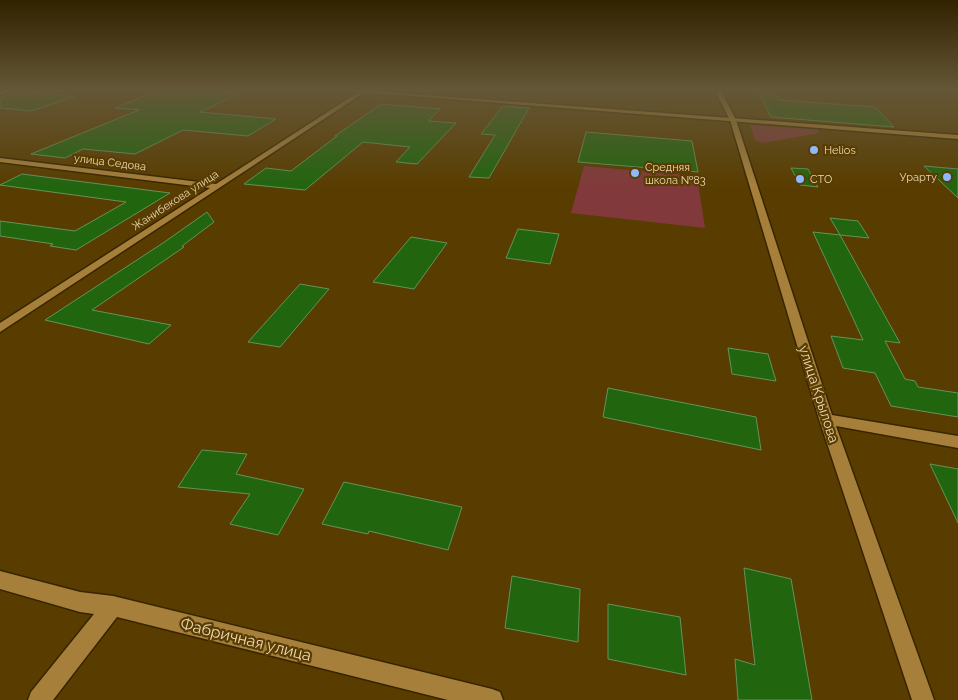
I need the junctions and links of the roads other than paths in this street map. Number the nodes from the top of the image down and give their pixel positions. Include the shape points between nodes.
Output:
1 (316, 122) edge
2 (734, 122) edge
3 (755, 122) edge
4 (958, 137) edge
5 (0, 160) edge
6 (217, 186) junction
7 (0, 328) edge
8 (826, 419) junction
9 (958, 442) edge
10 (0, 580) edge
11 (113, 606) junction
12 (39, 700) edge
13 (492, 700) edge
14 (923, 700) edge

1 - 6 street, Жанибекова улица
2 - 8 street, улица Крылова
3 - 4 main road
5 - 6 street, улица Седова
6 - 7 street, Жанибекова улица
8 - 9 street
8 - 14 street, улица Крылова
10 - 11 street, Фабричная улица via 80,602
11 - 12 street
11 - 13 street, Фабричная улица

